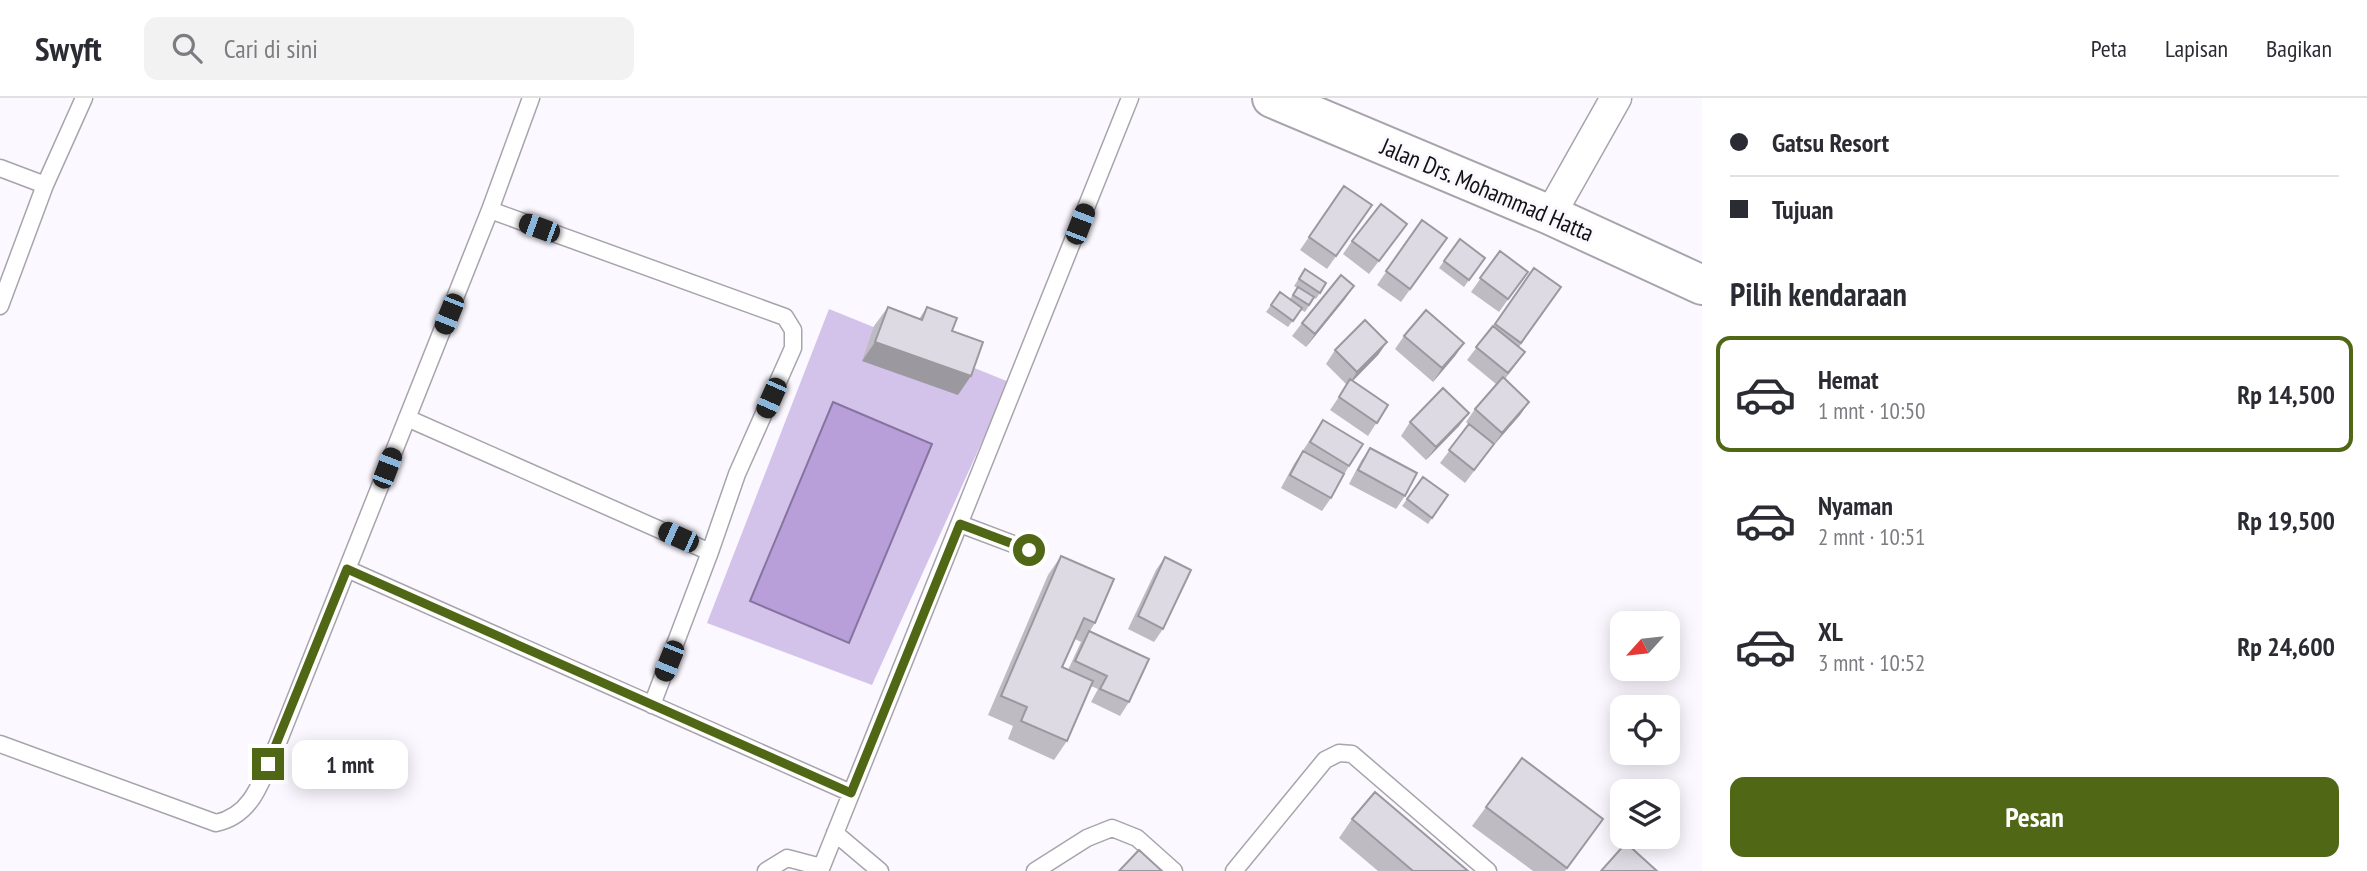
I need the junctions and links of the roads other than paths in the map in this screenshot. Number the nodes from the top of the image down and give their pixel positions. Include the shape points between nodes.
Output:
1 (84, 98) edge
2 (1130, 98) edge
3 (1272, 98) edge
4 (1616, 98) edge
5 (526, 100) edge
6 (0, 168) edge
7 (45, 185) junction
8 (490, 210) junction
9 (1550, 215) junction
10 (1702, 285) edge
11 (0, 306) edge
12 (407, 418) junction
13 (960, 524) junction
14 (1029, 550) dead end
15 (710, 552) junction
16 (347, 569) junction
17 (652, 705) junction
18 (0, 744) edge
19 (851, 793) junction
20 (835, 833) junction
21 (820, 869) edge
22 (766, 871) edge
23 (880, 871) edge
24 (1035, 871) edge
25 (1174, 871) edge
26 (1234, 871) edge
27 (1489, 871) edge

1 - 7 lane
2 - 13 lane
3 - 9 main road, Jalan Drs. Mohammad Hatta
4 - 9 street
5 - 8 lane
6 - 7 lane
7 - 11 lane
8 - 12 lane
8 - 15 lane via 785,317 793,330 793,348 737,474
9 - 10 main road, Jalan Drs. Mohammad Hatta
12 - 15 lane
12 - 16 lane
13 - 14 lane
13 - 19 lane
15 - 17 lane
16 - 17 lane
16 - 18 lane via 277,745 251,802 235,819 216,823
17 - 19 lane
19 - 20 lane
20 - 21 lane
20 - 23 lane
21 - 22 lane via 787,858
24 - 25 lane via 1112,828 1137,838
26 - 27 lane via 1325,760 1339,753 1352,754

